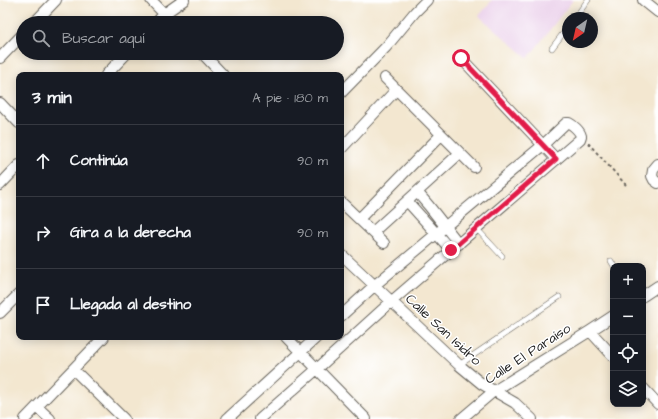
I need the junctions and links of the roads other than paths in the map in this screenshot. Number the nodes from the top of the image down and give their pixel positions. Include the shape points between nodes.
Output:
1 (56, 0) edge
2 (152, 0) edge
3 (184, 0) edge
4 (427, 0) edge
5 (588, 0) edge
6 (647, 1) edge
7 (579, 12) edge
8 (658, 12) edge
9 (164, 14) joint
10 (41, 16) edge
11 (562, 35) edge
12 (16, 41) edge
13 (552, 48) dead end
14 (0, 58) edge
15 (461, 58) dead end
16 (120, 60) edge
17 (209, 60) edge
18 (109, 72) edge
19 (220, 72) edge
20 (385, 78) dead end
21 (344, 90) edge
22 (396, 90) junction
23 (0, 103) edge
24 (16, 120) edge
25 (441, 134) junction
26 (344, 145) edge
27 (543, 145) junction
28 (460, 153) junction
29 (556, 159) junction
30 (658, 164) edge
31 (474, 167) dead end
32 (16, 168) edge
33 (655, 179) edge
34 (0, 185) edge
35 (417, 192) junction
36 (407, 201) junction
37 (344, 205) edge
38 (359, 219) junction
39 (445, 227) junction
40 (476, 228) junction
41 (373, 232) junction
42 (437, 234) junction
43 (384, 243) dead end
44 (455, 247) junction
45 (502, 256) dead end
46 (344, 257) edge
47 (375, 285) junction
48 (658, 286) edge
49 (646, 294) edge
50 (16, 297) edge
51 (558, 297) dead end
52 (392, 301) junction
53 (0, 313) edge
54 (344, 313) edge
55 (610, 318) edge
56 (590, 332) junction
57 (101, 340) edge
58 (289, 340) edge
59 (315, 340) edge
60 (301, 352) junction
61 (610, 353) edge
62 (459, 365) junction
63 (73, 369) junction
64 (318, 369) junction
65 (646, 391) edge
66 (494, 392) junction
67 (658, 404) edge
68 (37, 407) junction
69 (25, 419) edge
70 (50, 419) edge
71 (124, 419) edge
72 (226, 419) edge
73 (260, 419) edge
74 (366, 419) edge
75 (461, 419) edge
76 (532, 419) edge

1 - 10 street
2 - 9 street
3 - 9 street
4 - 21 street
5 - 7 lane
6 - 8 street
11 - 13 lane
12 - 14 street
15 - 27 street
16 - 18 street
17 - 19 street
20 - 22 street
22 - 25 street
22 - 26 street
23 - 24 street
25 - 28 street
25 - 38 street
27 - 29 street
27 - 29 street via 566,123 571,124 580,134 580,139
27 - 39 street
28 - 31 street
28 - 35 street
29 - 40 street
30 - 33 street via 653,170
32 - 34 street
35 - 36 street
35 - 39 street
36 - 41 street
36 - 42 street
37 - 38 street
38 - 41 street
39 - 42 street
39 - 44 street
40 - 44 street
40 - 45 lane
41 - 43 street
42 - 44 street
42 - 47 street
44 - 52 street
46 - 47 street, Calle San Isidro
47 - 52 street, Calle San Isidro
47 - 54 street
48 - 49 street
50 - 53 street
51 - 62 lane
52 - 62 street, Calle San Isidro
52 - 64 street
55 - 56 street, Calle El Paraíso
56 - 61 street
56 - 66 street, Calle El Paraíso
57 - 63 street
58 - 60 street
59 - 60 street
60 - 64 street
60 - 72 street
62 - 66 street, Calle San Isidro
63 - 68 street
63 - 71 street
64 - 73 street
64 - 74 street
65 - 67 street
66 - 75 street, Calle El Paraíso
66 - 76 street, Calle San Isidro via 515,403
68 - 69 street
68 - 70 street

